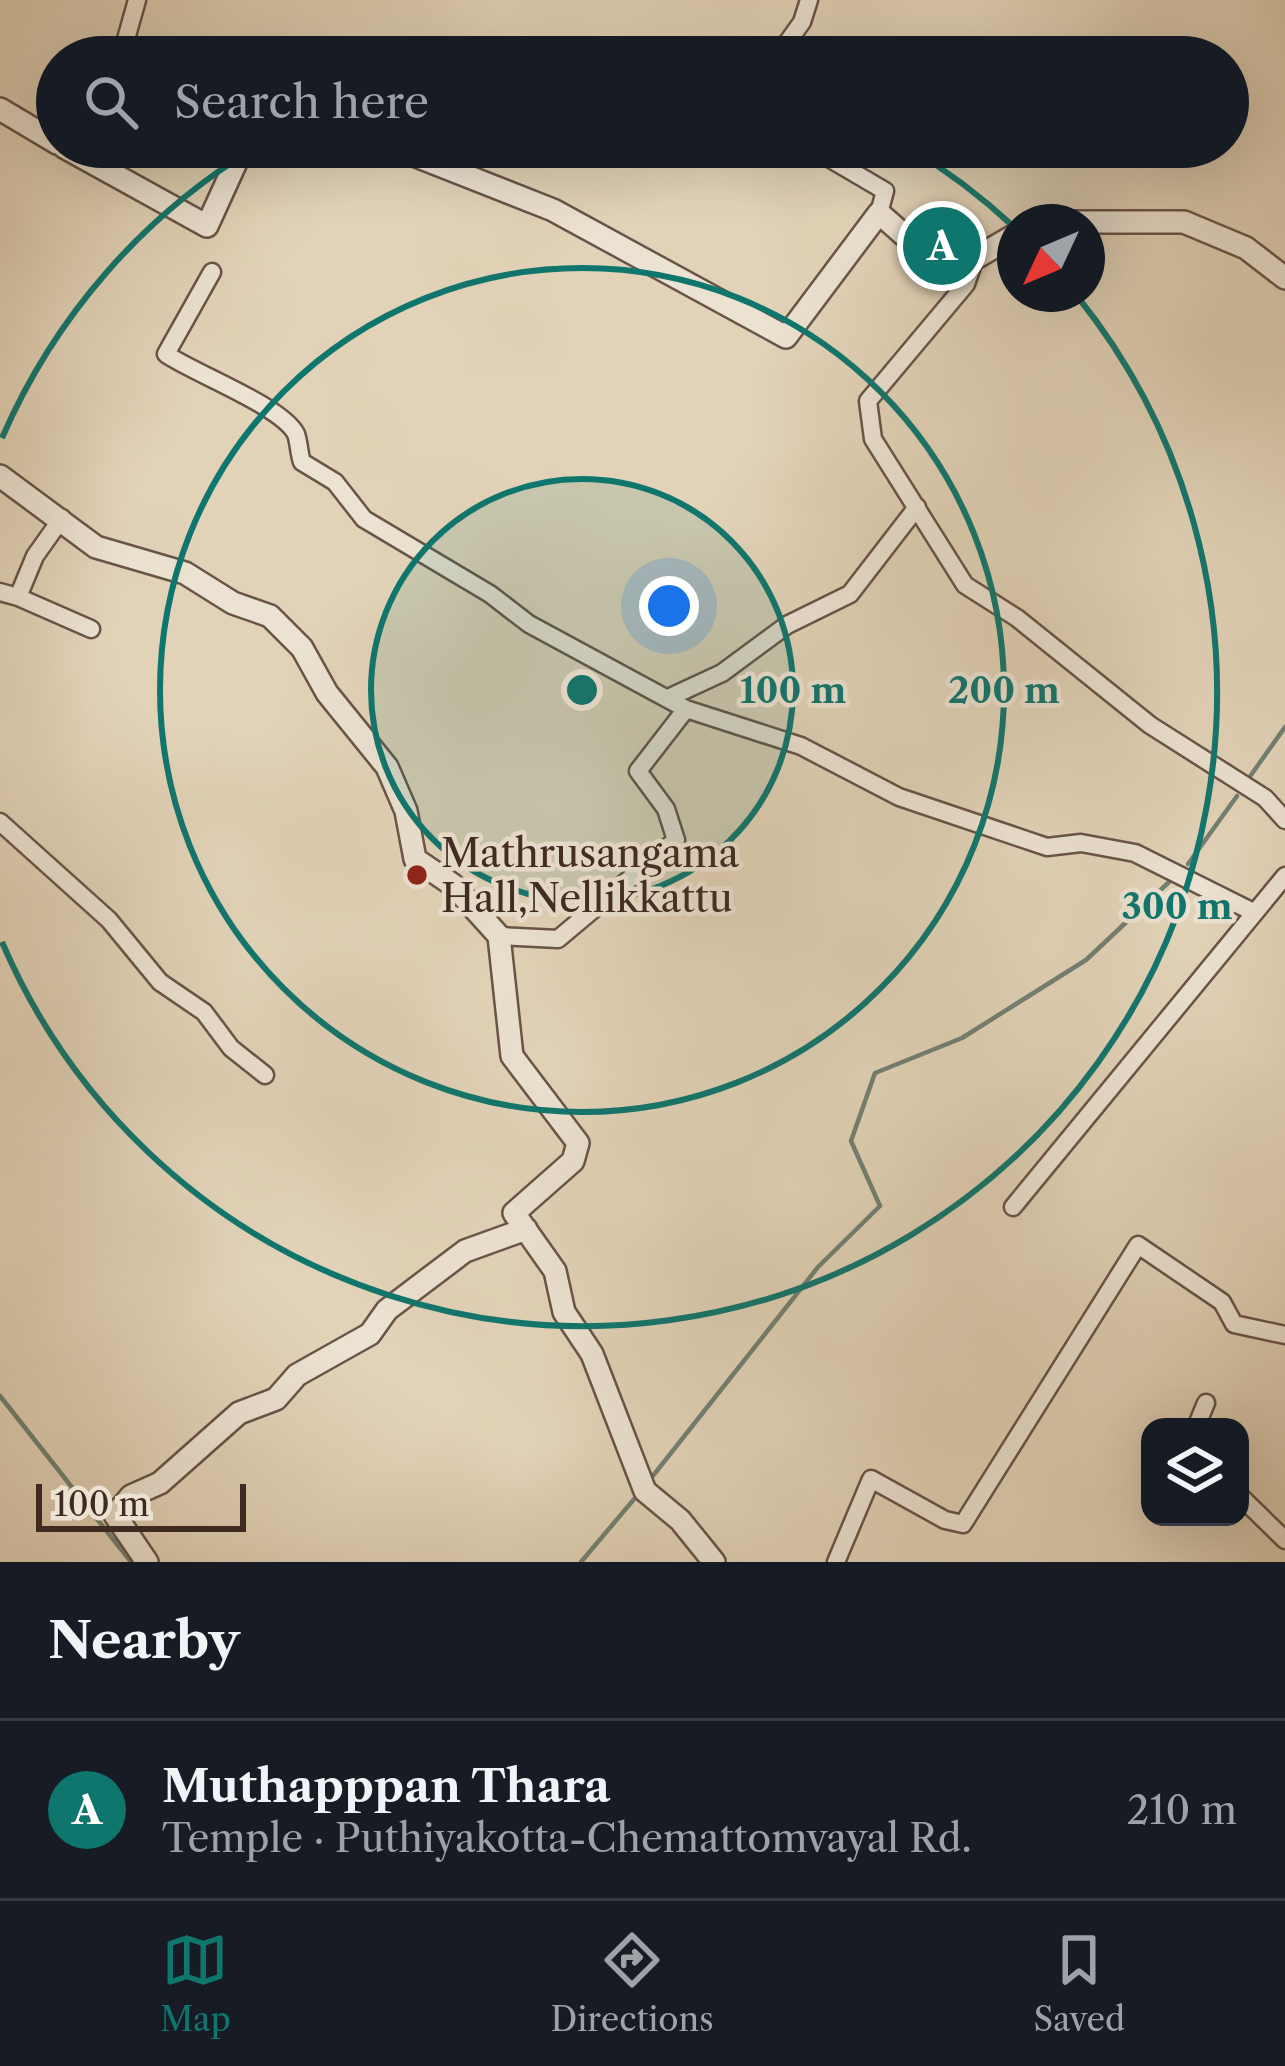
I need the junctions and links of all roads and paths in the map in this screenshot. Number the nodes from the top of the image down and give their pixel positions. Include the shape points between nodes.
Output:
1 (136, 0) edge
2 (809, 0) edge
3 (127, 36) edge
4 (792, 36) edge
5 (0, 110) edge
6 (36, 131) edge
7 (113, 168) edge
8 (233, 168) edge
9 (447, 168) edge
10 (846, 168) edge
11 (879, 213) junction
12 (1105, 222) edge
13 (997, 244) edge
14 (976, 254) junction
15 (212, 272) dead end
16 (1285, 278) edge
17 (0, 476) edge
18 (917, 507) junction
19 (62, 518) junction
20 (9, 595) edge
21 (91, 629) dead end
22 (668, 698) junction
23 (686, 710) junction
24 (1285, 820) edge
25 (0, 822) edge
26 (1285, 876) edge
27 (1253, 912) junction
28 (500, 936) junction
29 (265, 1075) dead end
30 (1013, 1207) dead end
31 (526, 1229) junction
32 (1285, 1335) edge
33 (1206, 1403) dead end
34 (1200, 1418) edge
35 (1249, 1505) edge
36 (1285, 1540) edge
37 (147, 1562) edge
38 (714, 1562) edge
39 (836, 1562) edge

1 - 3 street
2 - 4 street
5 - 6 street
7 - 8 street via 207,226
9 - 11 street via 553,210 786,337
10 - 11 street via 885,191
11 - 14 street via 948,274
12 - 16 street via 1184,222 1246,248
13 - 14 street
14 - 18 street via 966,284 868,401 873,439
15 - 22 street via 166,354 284,424 296,434 302,462 334,482 364,519 529,624
17 - 19 street
18 - 22 street via 850,594
18 - 24 street via 965,585
19 - 20 street
19 - 28 street via 96,547 185,573 271,616 387,766 415,859 453,885
20 - 21 street
22 - 23 street
23 - 27 street via 801,746 899,797 1047,847 1081,843 1135,853
23 - 28 street via 638,771 666,809 676,840 558,939
25 - 29 street
26 - 27 street
27 - 30 street
28 - 31 street via 512,1056 578,1143 573,1162 514,1213
31 - 37 street via 465,1251 387,1310 370,1334 297,1376 276,1400 239,1413 160,1483 131,1496 115,1515
31 - 38 street via 555,1270 564,1312 592,1354 645,1491
32 - 39 street via 1234,1324 1222,1302 1138,1245 963,1524 871,1479
33 - 34 street
35 - 36 street

